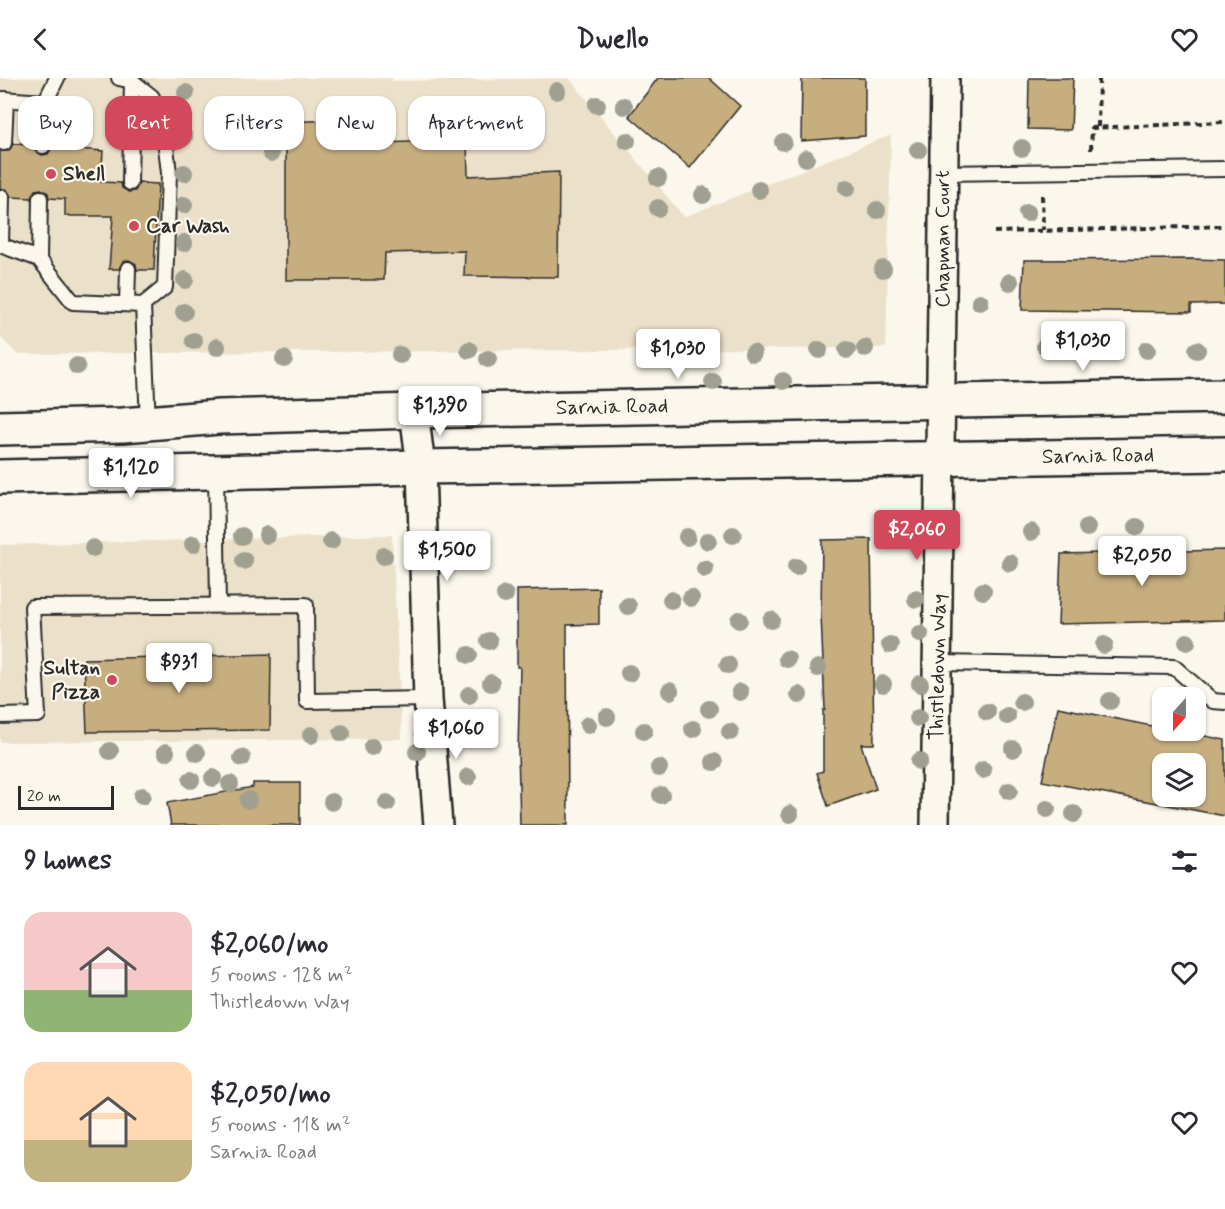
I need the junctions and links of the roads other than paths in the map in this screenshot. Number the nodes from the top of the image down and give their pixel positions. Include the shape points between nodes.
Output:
1 (57, 78) edge
2 (945, 78) edge
3 (125, 80) edge
4 (48, 96) edge
5 (3, 99) edge
6 (18, 100) edge
7 (4, 143) dead end
8 (1225, 169) edge
9 (944, 172) junction
10 (130, 183) dead end
11 (2, 197) dead end
12 (40, 198) dead end
13 (0, 245) edge
14 (39, 259) junction
15 (128, 269) dead end
16 (127, 304) junction
17 (143, 305) junction
18 (1225, 396) edge
19 (942, 401) junction
20 (414, 411) junction
21 (148, 423) junction
22 (0, 428) edge
23 (1225, 454) edge
24 (942, 460) junction
25 (421, 467) junction
26 (216, 472) junction
27 (0, 477) edge
28 (218, 605) junction
29 (938, 663) junction
30 (428, 699) junction
31 (1225, 702) edge
32 (0, 716) edge
33 (438, 825) edge
34 (935, 825) edge

1 - 4 lane
2 - 9 street, Chapman Court
3 - 10 lane
3 - 17 lane via 152,97 164,130 169,173 165,287
5 - 6 lane
5 - 7 lane
8 - 9 lane
9 - 19 street, Chapman Court
11 - 13 lane
12 - 14 lane
13 - 14 lane
14 - 16 lane via 73,302
15 - 16 lane
16 - 17 lane
17 - 21 lane
18 - 19 main road, Sarnia Road
19 - 20 main road, Sarnia Road
19 - 24 street, Thistledown Way
20 - 21 main road, Sarnia Road
20 - 25 street
21 - 22 main road, Sarnia Road
23 - 24 main road, Sarnia Road
24 - 25 main road, Sarnia Road
24 - 29 street, Thistledown Way
25 - 26 main road, Sarnia Road
25 - 30 street
26 - 27 main road, Sarnia Road
26 - 28 lane
28 - 30 lane via 306,605 307,701
28 - 32 lane via 32,607 38,716
29 - 31 lane via 1174,668 1213,701
29 - 34 street, Thistledown Way
30 - 33 street

